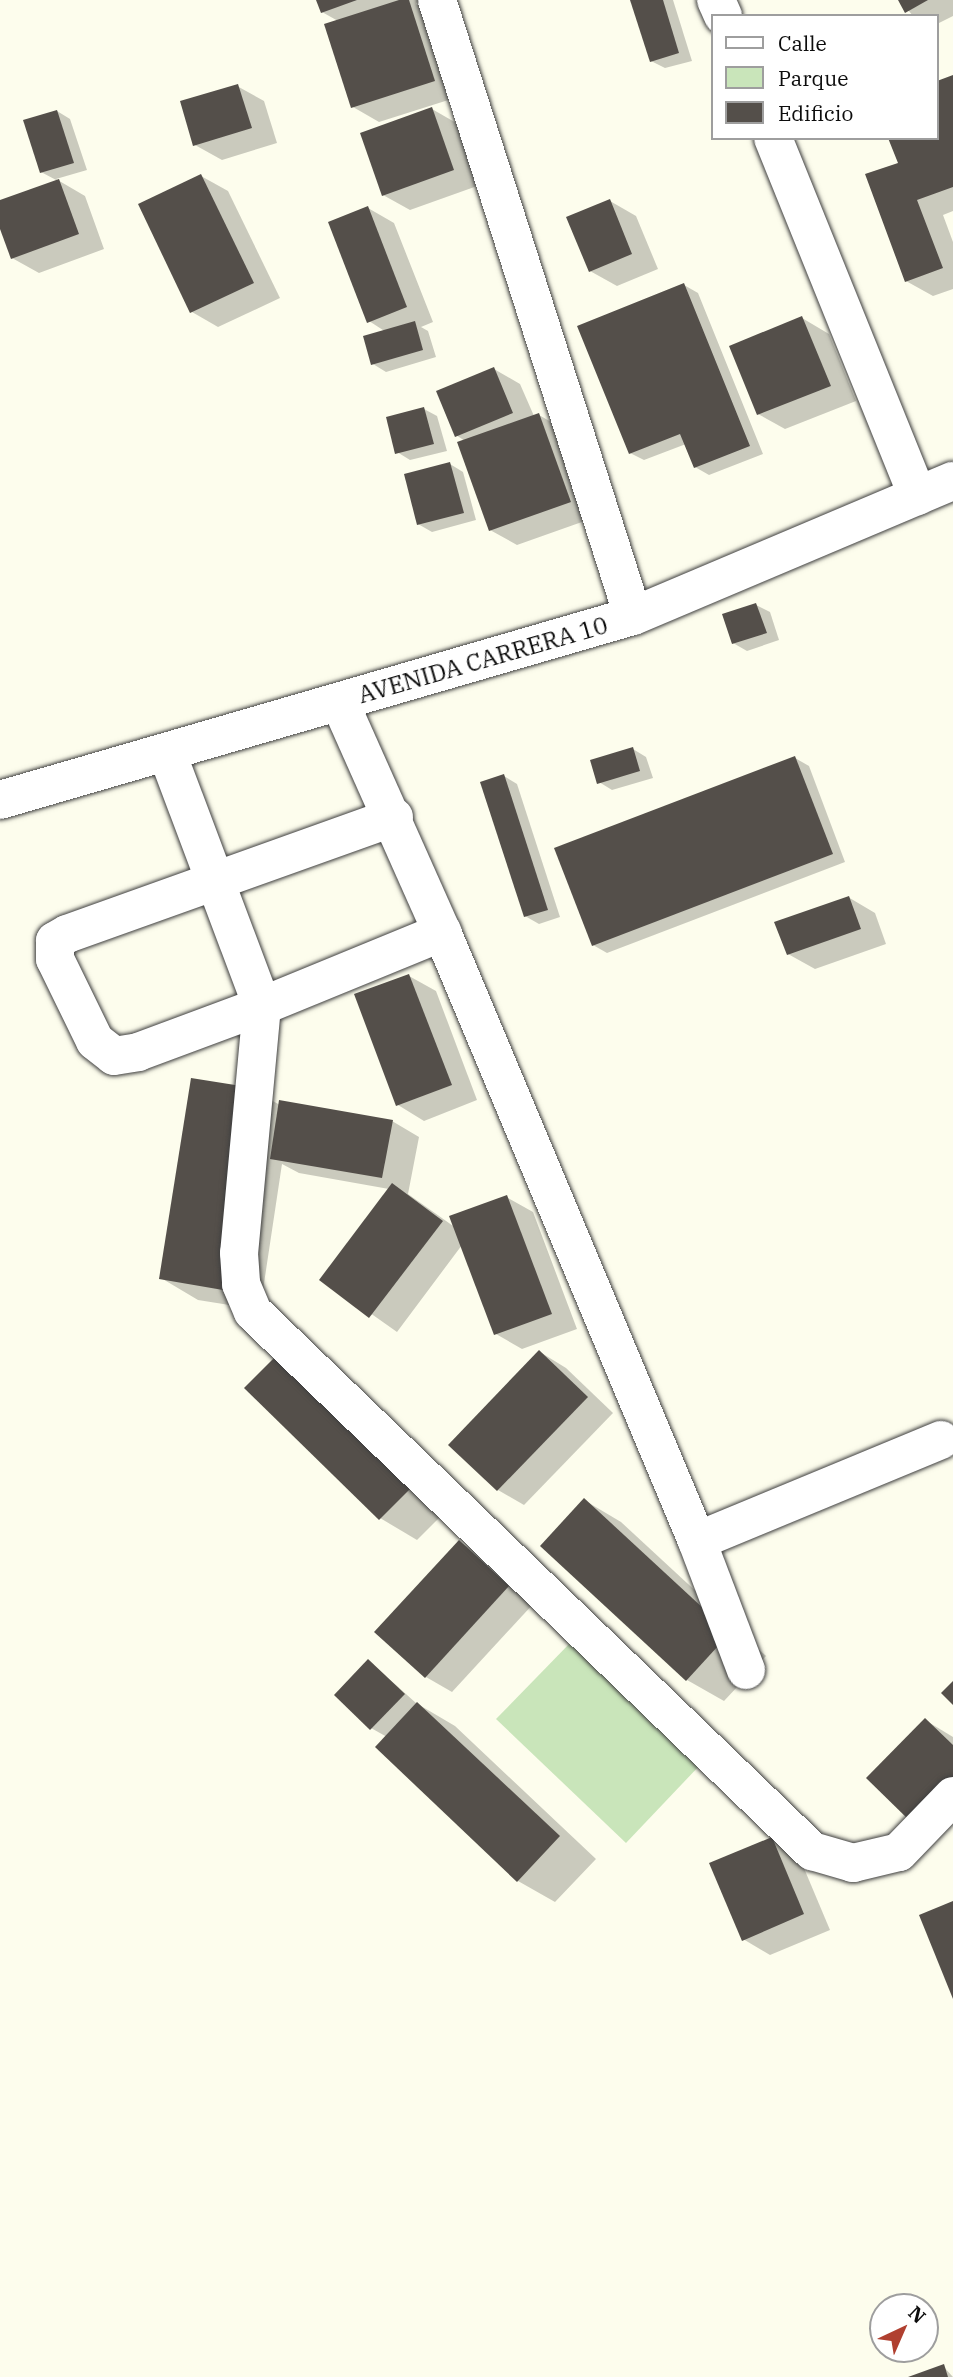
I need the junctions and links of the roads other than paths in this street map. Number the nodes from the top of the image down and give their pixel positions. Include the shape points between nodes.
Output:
1 (437, 0) edge
2 (774, 140) edge
3 (953, 481) edge
4 (918, 496) junction
5 (633, 616) junction
6 (340, 703) junction
7 (167, 753) junction
8 (0, 800) edge
9 (394, 817) junction
10 (215, 880) junction
11 (442, 932) junction
12 (262, 1006) junction
13 (942, 1440) dead end
14 (697, 1541) junction
15 (746, 1670) dead end
16 (953, 1796) edge

1 - 5 street
2 - 4 street
3 - 4 street, AVENIDA CARRERA 10
4 - 5 street, AVENIDA CARRERA 10
5 - 6 street, AVENIDA CARRERA 10
6 - 7 street, AVENIDA CARRERA 10
6 - 9 street
7 - 8 street, AVENIDA CARRERA 10
7 - 10 street
9 - 10 street
9 - 11 street
10 - 12 street
10 - 12 street via 67,934 55,941 55,959 94,1041 114,1056 138,1052
11 - 12 street
11 - 14 street
12 - 16 street via 239,1253 241,1284 253,1312 812,1851 853,1863 899,1852
13 - 14 street
14 - 15 street

